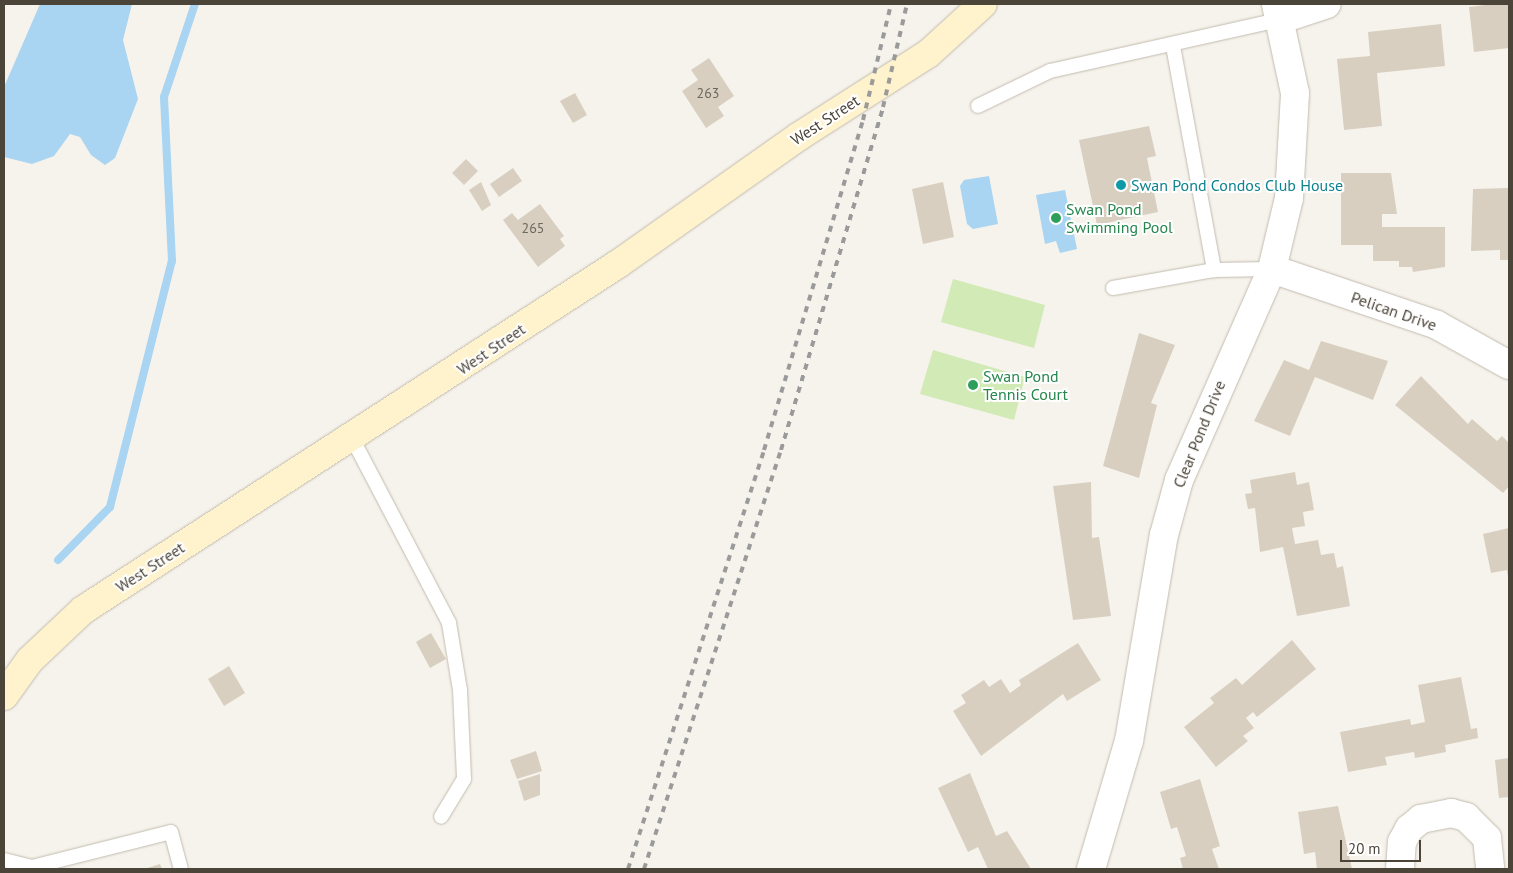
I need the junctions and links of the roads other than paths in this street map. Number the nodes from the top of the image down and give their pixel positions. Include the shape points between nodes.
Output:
1 (983, 4) edge
2 (1327, 4) edge
3 (1279, 11) edge
4 (1173, 46) junction
5 (978, 106) dead end
6 (1214, 270) junction
7 (1272, 270) junction
8 (1113, 288) dead end
9 (1509, 365) edge
10 (352, 438) junction
11 (4, 696) edge
12 (441, 817) dead end
13 (1497, 857) edge
14 (4, 860) edge
15 (32, 868) edge
16 (181, 869) edge
17 (1090, 869) edge
18 (1400, 869) edge

1 - 10 street, West Street via 928,54
2 - 3 street
3 - 4 lane
3 - 7 street, Clear Pond Drive via 1295,93 1294,156
4 - 5 lane via 1050,71
4 - 6 lane
6 - 7 lane
6 - 8 lane
7 - 9 street, Pelican Drive via 1437,325
7 - 17 street, Clear Pond Drive via 1179,480 1164,535 1129,742
10 - 11 street, West Street via 83,610 30,660
10 - 12 lane via 449,623 460,690 464,779
13 - 18 street via 1487,838 1466,817 1436,814 1410,829 1402,842
14 - 15 lane
15 - 16 lane via 171,832

